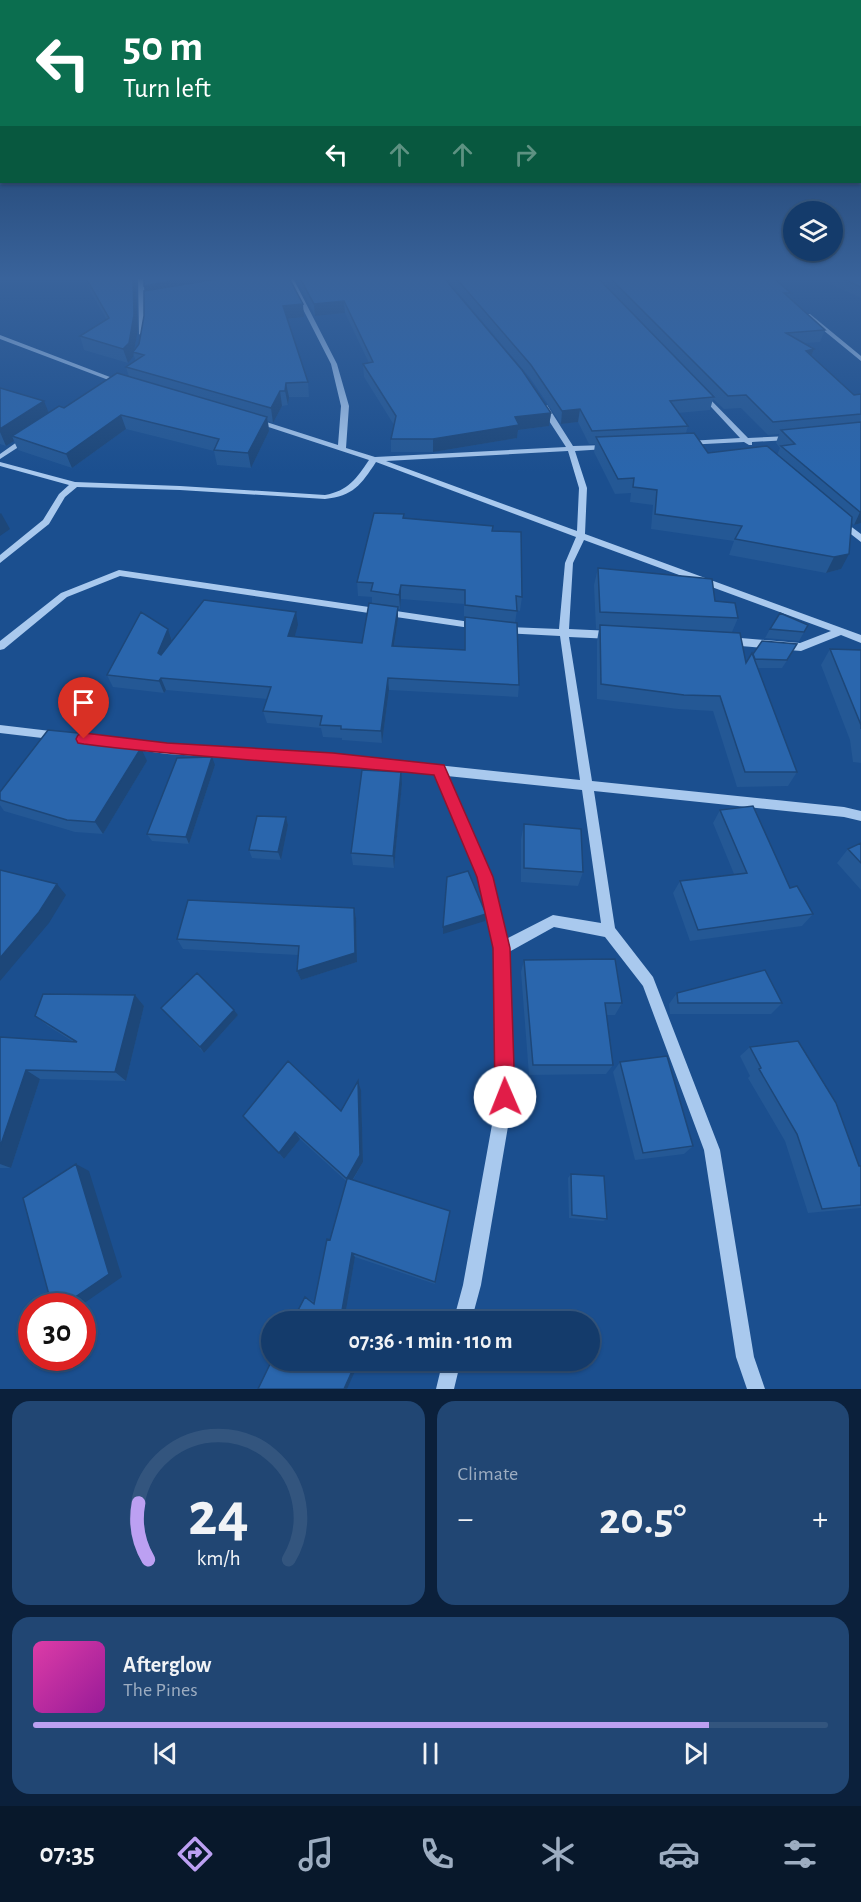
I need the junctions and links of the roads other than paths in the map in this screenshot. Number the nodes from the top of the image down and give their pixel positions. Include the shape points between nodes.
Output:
1 (17, 343) edge
2 (323, 343) edge
3 (841, 343) edge
4 (861, 359) edge
5 (124, 374) edge
6 (118, 382) junction
7 (129, 385) edge
8 (108, 388) edge
9 (697, 389) edge
10 (539, 400) edge
11 (243, 418) edge
12 (39, 430) edge
13 (802, 436) edge
14 (746, 440) junction
15 (676, 444) edge
16 (618, 447) edge
17 (342, 448) junction
18 (754, 448) edge
19 (571, 449) junction
20 (0, 457) edge
21 (374, 459) junction
22 (0, 464) edge
23 (75, 484) junction
24 (834, 516) edge
25 (581, 536) junction
26 (861, 539) edge
27 (0, 560) edge
28 (483, 627) edge
29 (495, 628) edge
30 (838, 632) junction
31 (564, 633) junction
32 (621, 636) edge
33 (861, 639) edge
34 (713, 640) edge
35 (1, 642) edge
36 (0, 729) edge
37 (67, 737) edge
38 (100, 741) edge
39 (439, 770) junction
40 (588, 786) junction
41 (861, 816) edge
42 (609, 931) junction
43 (502, 948) junction
44 (465, 1311) edge
45 (449, 1371) edge
46 (445, 1389) edge
47 (756, 1389) edge

1 - 6 street
2 - 17 street via 334,364 345,406
3 - 4 street
5 - 6 street
6 - 7 street
6 - 8 street
9 - 14 street
10 - 19 street
11 - 17 street
12 - 20 street
13 - 14 street
14 - 15 street
14 - 18 street
16 - 19 street
17 - 21 street
19 - 21 street
19 - 25 street via 583,488
21 - 23 street via 358,483 341,496
21 - 25 street
22 - 23 street
23 - 27 street via 62,496 46,522
24 - 26 street
25 - 30 street
25 - 31 street via 569,563
28 - 35 street via 119,573 64,596
29 - 31 street
30 - 33 street
30 - 34 street via 801,647
31 - 32 street
31 - 40 street
36 - 37 street
38 - 39 street
39 - 40 street
39 - 43 street via 485,877
40 - 41 street
40 - 42 street
42 - 43 street via 553,921
42 - 47 street via 648,982 712,1150 745,1357
43 - 44 street via 505,1097
45 - 46 street

